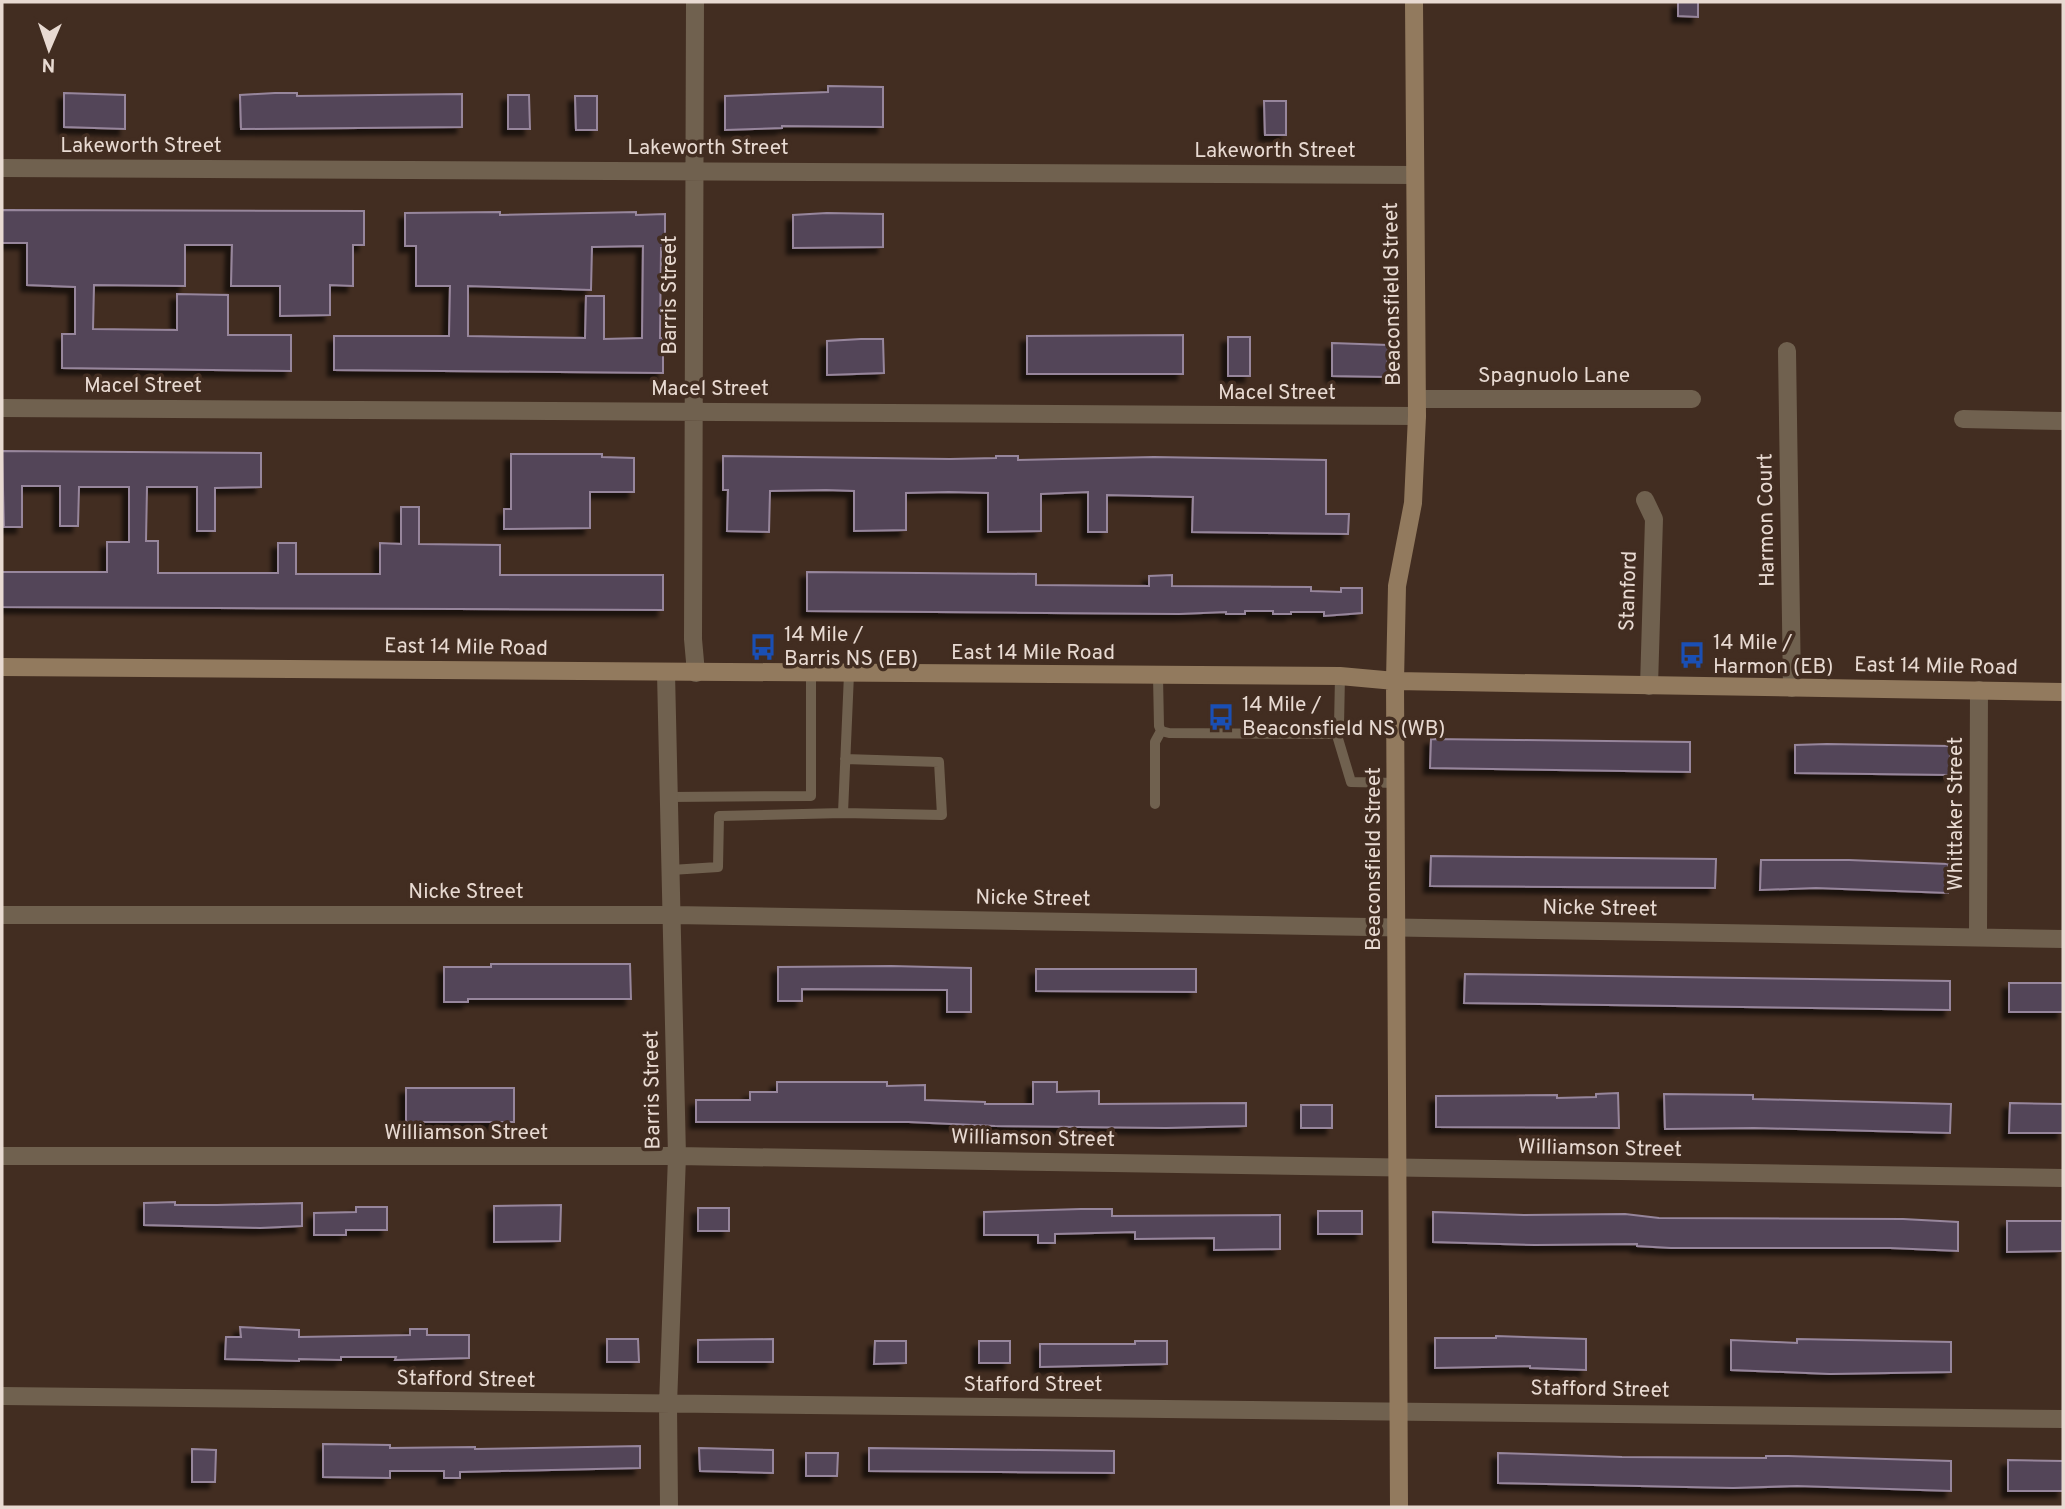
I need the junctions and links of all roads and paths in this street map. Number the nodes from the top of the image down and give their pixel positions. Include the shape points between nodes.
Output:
1 (695, 2) edge
2 (1414, 2) edge
3 (2, 168) edge
4 (694, 171) junction
5 (1414, 175) junction
6 (1787, 351) dead end
7 (1692, 399) dead end
8 (1417, 407) junction
9 (2, 408) edge
10 (692, 411) junction
11 (1963, 419) dead end
12 (2063, 421) edge
13 (1645, 500) dead end
14 (2, 667) edge
15 (666, 673) junction
16 (696, 673) junction
17 (811, 674) junction
18 (849, 674) junction
19 (1340, 676) junction
20 (1158, 677) junction
21 (1395, 681) junction
22 (1650, 686) junction
23 (1792, 688) junction
24 (1979, 690) junction
25 (2063, 692) edge
26 (1161, 731) junction
27 (1336, 732) junction
28 (845, 759) junction
29 (1396, 783) junction
30 (669, 797) junction
31 (1155, 804) dead end
32 (843, 813) junction
33 (671, 870) junction
34 (2, 915) edge
35 (673, 915) junction
36 (1397, 929) junction
37 (1978, 937) junction
38 (2063, 939) edge
39 (2, 1156) edge
40 (677, 1156) junction
41 (1398, 1169) junction
42 (2063, 1178) edge
43 (2, 1396) edge
44 (668, 1405) junction
45 (1399, 1410) junction
46 (2063, 1419) edge
47 (669, 1507) edge
48 (1399, 1507) edge

1 - 4 street, Barris Street
2 - 5 main road, Beaconsfield Street
3 - 4 street, Lakeworth Street
4 - 5 street, Lakeworth Street
4 - 10 street, Barris Street
5 - 8 main road, Beaconsfield Street
6 - 23 street, Harmon Court
7 - 8 street, Spagnuolo Lane
8 - 10 street, Macel Street
8 - 21 main road, Beaconsfield Street via 1413,503 1397,586
9 - 10 street, Macel Street
10 - 16 street, Barris Street
11 - 12 street
13 - 22 street, Stanford via 1654,519
14 - 15 main road, East 14 Mile Road
15 - 16 main road, East 14 Mile Road
15 - 30 street, Barris Street
16 - 17 main road, East 14 Mile Road
17 - 18 main road, East 14 Mile Road
17 - 30 lane via 811,796
18 - 20 main road, East 14 Mile Road
18 - 28 lane
19 - 20 main road, East 14 Mile Road
19 - 21 main road, East 14 Mile Road
19 - 27 lane
20 - 26 lane
21 - 22 main road, East 14 Mile Road
21 - 29 main road, Beaconsfield Street
22 - 23 main road, East 14 Mile Road
23 - 24 main road, East 14 Mile Road
24 - 25 main road, East 14 Mile Road
24 - 37 street, Whittaker Street
26 - 27 lane
26 - 31 lane via 1155,742
27 - 29 lane via 1351,782
28 - 32 lane
28 - 32 lane via 939,762 942,815
29 - 36 main road, Beaconsfield Street
30 - 33 street, Barris Street
32 - 33 lane via 719,816 718,867
33 - 35 street, Barris Street
34 - 35 street, Nicke Street
35 - 36 street, Nicke Street
35 - 40 street, Barris Street
36 - 37 street, Nicke Street
36 - 41 main road, Beaconsfield Street
37 - 38 street, Nicke Street
39 - 40 street, Williamson Street
40 - 41 street, Williamson Street
40 - 44 street, Barris Street
41 - 42 street, Williamson Street
41 - 45 main road, Beaconsfield Street
43 - 44 street, Stafford Street
44 - 45 street, Stafford Street
44 - 47 street, Barris Street
45 - 46 street, Stafford Street
45 - 48 main road, Beaconsfield Street

